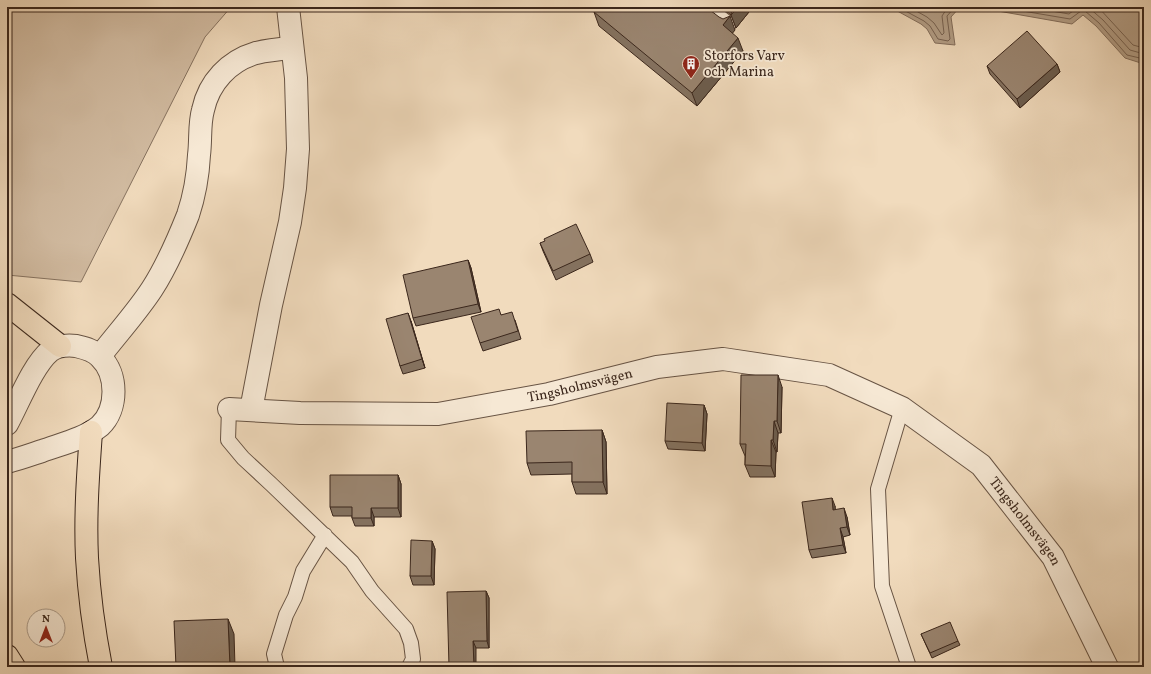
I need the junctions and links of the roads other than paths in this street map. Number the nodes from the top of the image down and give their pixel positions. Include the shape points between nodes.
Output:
1 (288, 7) edge
2 (707, 7) edge
3 (729, 24) edge
4 (292, 48) junction
5 (7, 304) edge
6 (60, 346) junction
7 (100, 356) junction
8 (902, 408) junction
9 (229, 409) joint
10 (251, 410) junction
11 (7, 424) edge
12 (92, 432) junction
13 (7, 462) edge
14 (325, 535) junction
15 (7, 656) edge
16 (14, 667) edge
17 (100, 667) edge
18 (277, 667) edge
19 (409, 667) edge
20 (909, 667) edge
21 (1107, 667) edge

1 - 4 street
2 - 3 lane
4 - 7 street via 255,53 232,64 212,85 202,111 197,174 192,197 173,251 152,289
4 - 10 street via 296,78 298,149 295,188
5 - 6 highway
6 - 7 street via 80,347
6 - 11 street via 51,350 33,372
7 - 12 street via 107,365 114,390 108,415
8 - 10 street, Tingsholmsvägen via 829,375 723,359 657,367 549,394 438,414
8 - 20 lane via 878,489 882,586
8 - 21 street, Tingsholmsvägen via 981,465 1053,556
9 - 10 street, Tingsholmsvägen
9 - 14 lane via 228,440 242,458
12 - 13 street
12 - 17 highway via 87,475 87,557
14 - 18 lane via 302,571 274,654
14 - 19 lane via 352,562 372,591 406,629 414,658
15 - 16 highway

